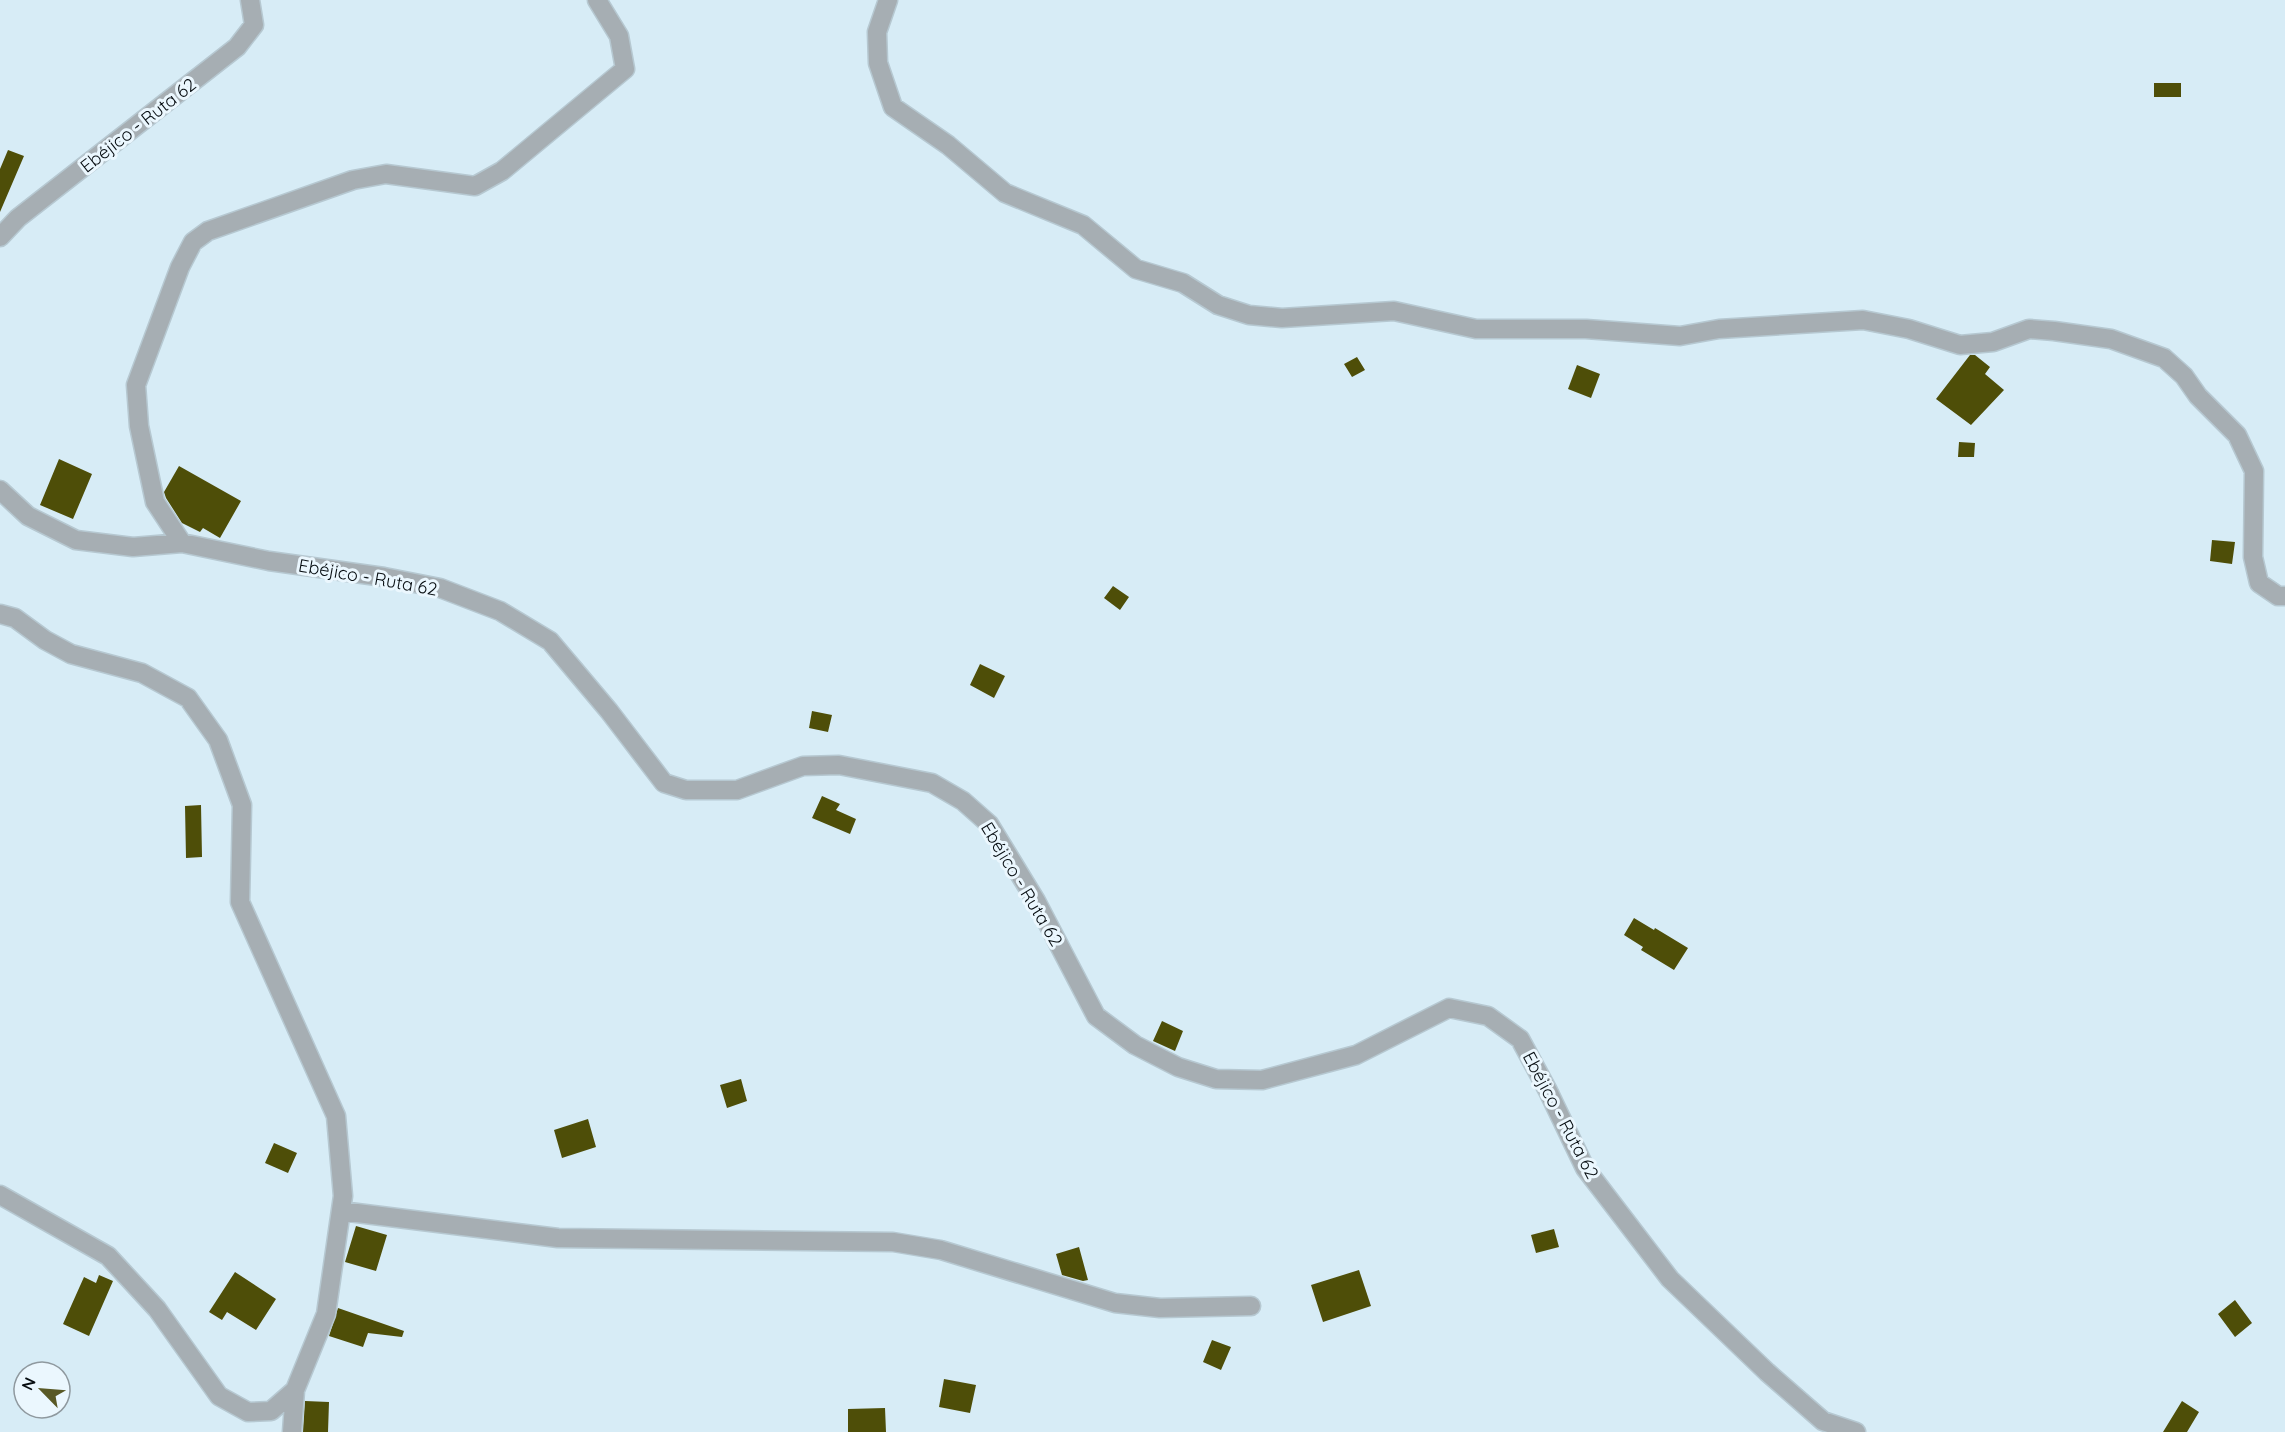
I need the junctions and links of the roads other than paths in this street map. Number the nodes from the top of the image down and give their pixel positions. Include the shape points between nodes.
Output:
1 (250, 0) edge
2 (597, 0) edge
3 (888, 0) edge
4 (0, 237) edge
5 (0, 490) edge
6 (182, 543) junction
7 (2285, 596) edge
8 (0, 614) edge
9 (0, 1195) edge
10 (341, 1211) junction
11 (1251, 1306) dead end
12 (295, 1390) junction
13 (292, 1432) edge
14 (1856, 1432) edge

1 - 4 street, Ebéjico - Ruta 62 via 254,25 237,47 18,218
2 - 6 street via 619,36 625,69 502,171 475,186 386,174 353,180 208,231 193,242 176,276 136,386 139,426 155,502
3 - 7 street via 877,32 878,63 893,107 948,145 1005,193 1083,225 1136,269 1183,283 1218,305 1249,315 1282,318 1394,311 1476,329 1586,329 1680,336 1719,329 1863,321 1909,328 1960,345 1994,342 2029,329 2054,331 2111,339 2164,358 2237,435 2254,471 2253,557 2259,583 2278,596
5 - 6 street, Ebéjico - Ruta 62 via 28,516 76,540 133,547
6 - 14 street, Ebéjico - Ruta 62 via 440,588 500,610 550,641 663,783 686,790 737,790 803,766 839,765 932,783 963,801 989,824 1036,901 1096,1016 1135,1046 1178,1067 1216,1079 1262,1080 1356,1055 1449,1008 1488,1016 1520,1039 1585,1168 1670,1279 1823,1422
8 - 10 street via 15,618 71,654 142,673 188,698 218,740 242,805 240,902 336,1116
9 - 12 street via 108,1256 157,1310 219,1396 248,1412 271,1411
10 - 11 street via 558,1238 893,1242 941,1250 1115,1304 1160,1308
10 - 12 street via 327,1314
12 - 13 street

